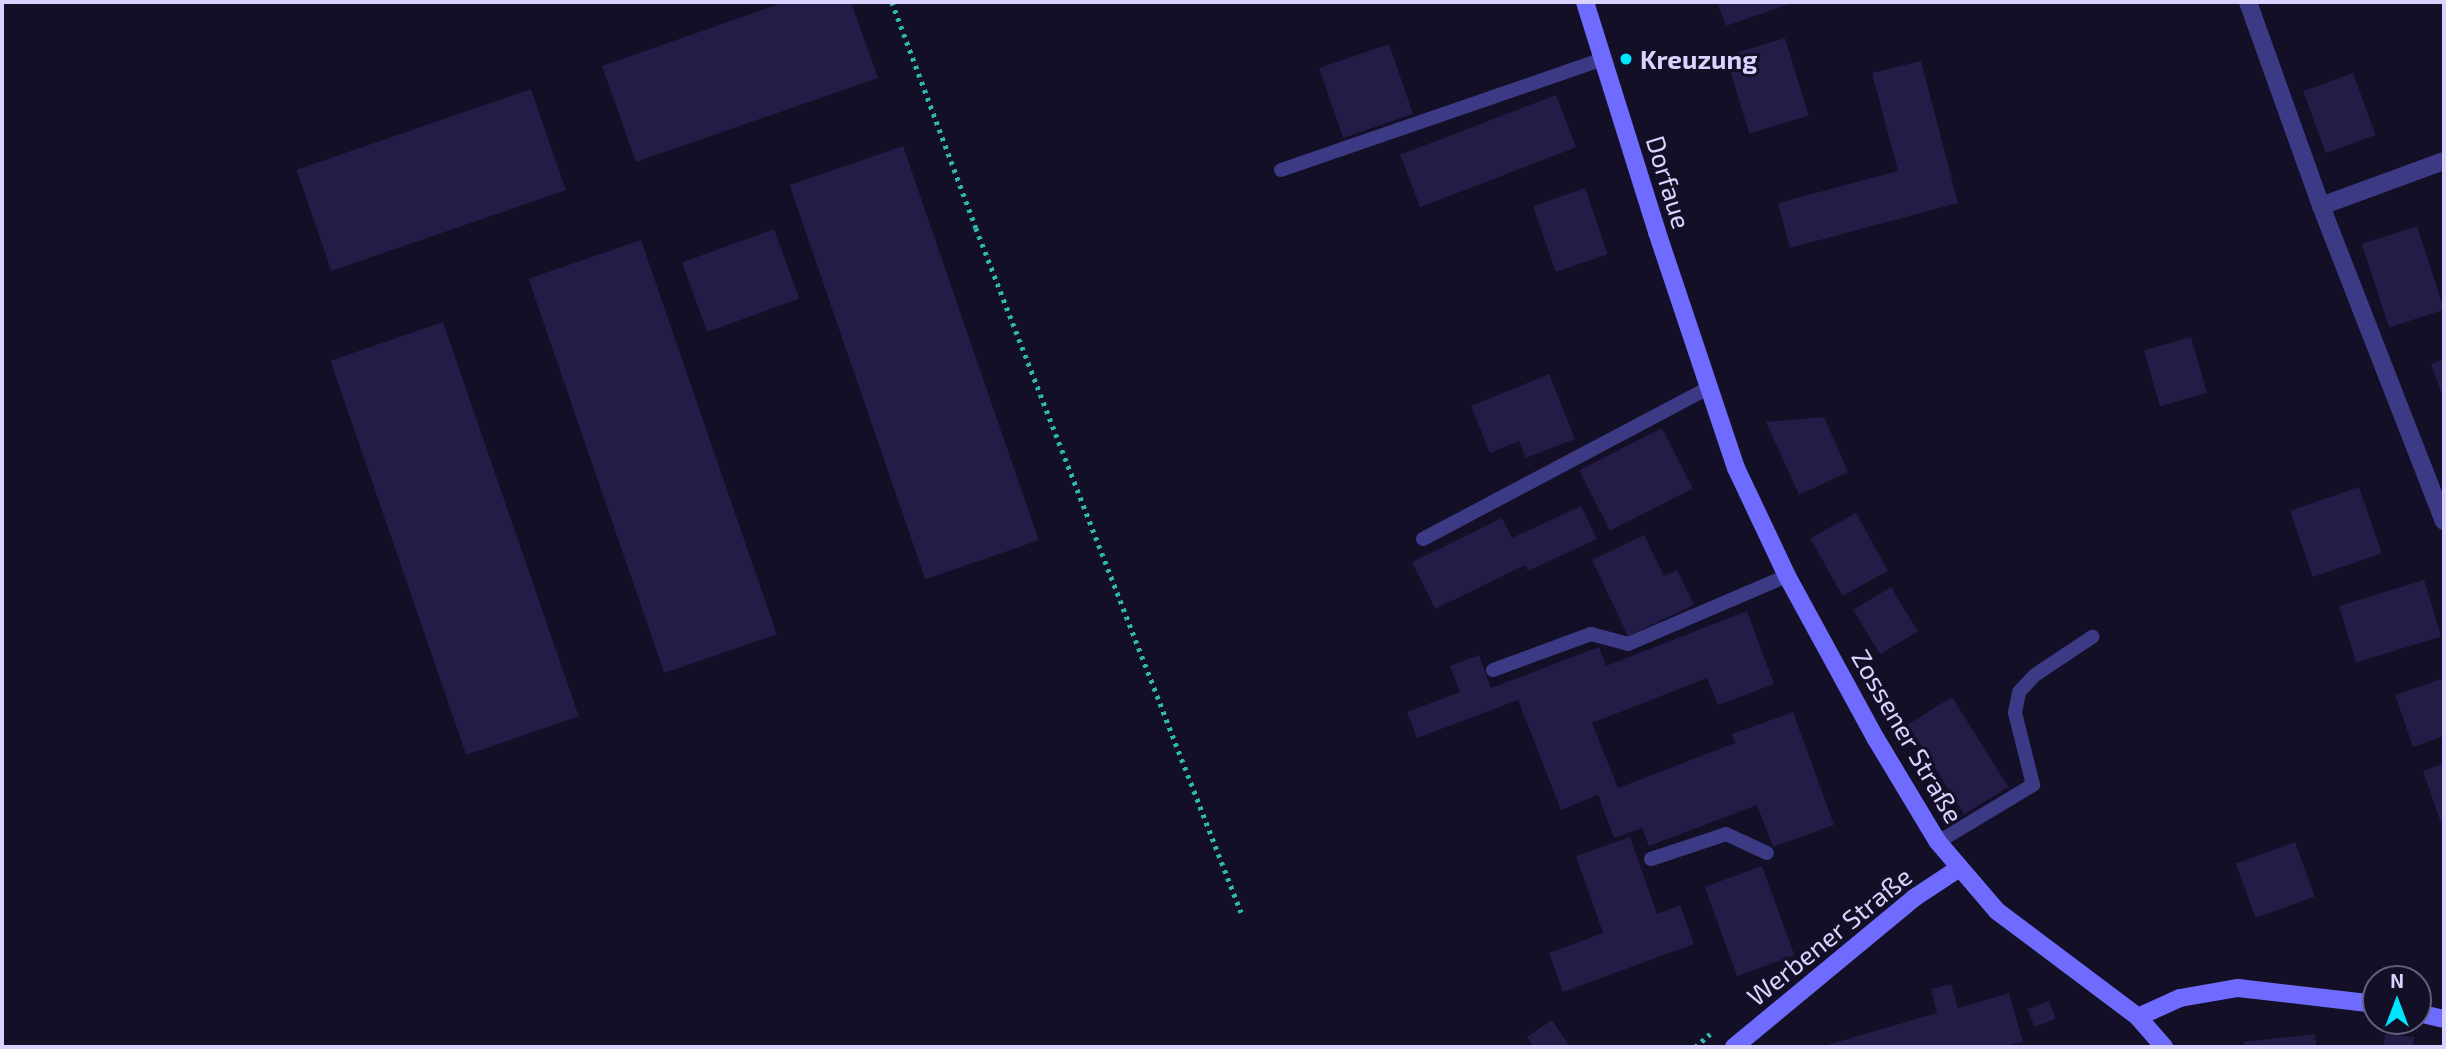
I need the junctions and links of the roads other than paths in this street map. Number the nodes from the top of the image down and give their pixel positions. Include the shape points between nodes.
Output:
1 (1585, 2) edge
2 (2248, 2) edge
3 (1603, 59) junction
4 (2444, 161) edge
5 (1281, 170) dead end
6 (2321, 206) junction
7 (1706, 382) junction
8 (2444, 517) edge
9 (1423, 539) dead end
10 (1787, 576) junction
11 (2092, 637) dead end
12 (1493, 670) dead end
13 (1938, 842) junction
14 (1767, 853) dead end
15 (1651, 859) dead end
16 (1958, 869) junction
17 (2362, 1002) edge
18 (2138, 1017) junction
19 (1734, 1047) edge
20 (2164, 1047) edge

1 - 3 main road, Dorfaue
2 - 6 street
3 - 5 lane
3 - 7 main road, Dorfaue
4 - 6 street
6 - 8 street
7 - 9 lane
7 - 10 main road, Zossener Straße via 1735,468
10 - 12 lane via 1628,644 1591,634
10 - 13 main road, Zossener Straße
11 - 13 lane via 2035,675 2019,692 2015,713 2033,785
13 - 16 main road, Zossener Straße
14 - 15 lane via 1726,834
16 - 18 main road, Zossener Straße via 1997,911
16 - 19 main road, Werbener Straße via 1914,898
17 - 18 main road via 2238,989 2180,998
18 - 20 main road, Zossener Straße

